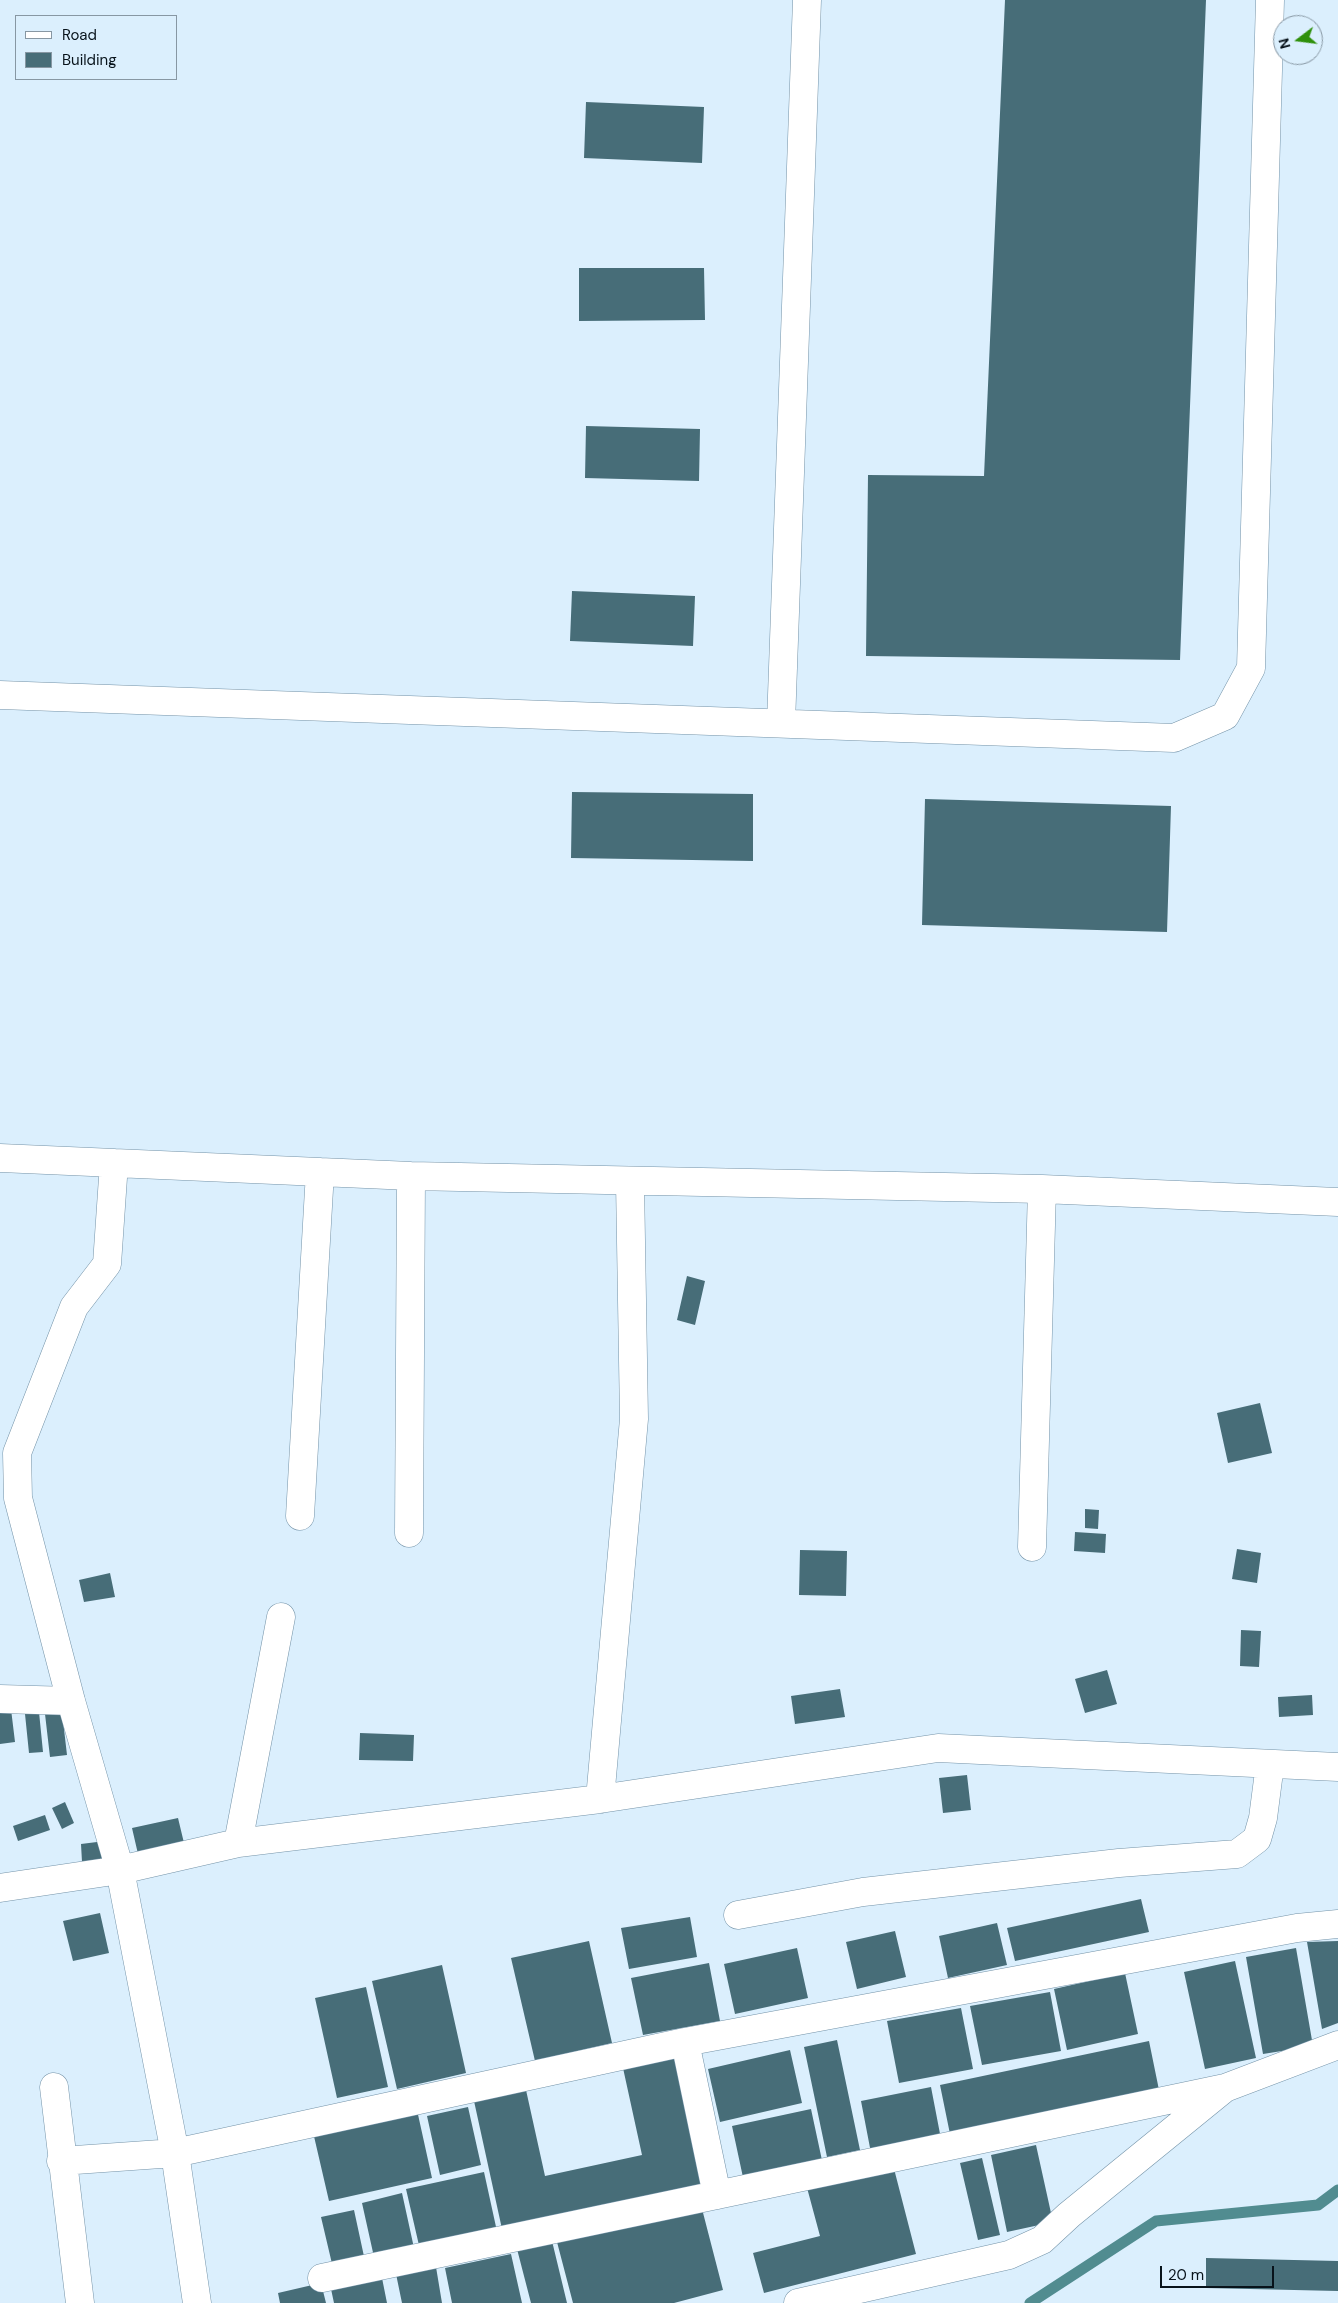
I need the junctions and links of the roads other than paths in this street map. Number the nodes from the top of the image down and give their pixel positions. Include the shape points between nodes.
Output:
1 (807, 0) edge
2 (1270, 0) edge
3 (0, 695) edge
4 (781, 723) junction
5 (0, 1158) edge
6 (114, 1162) junction
7 (320, 1172) junction
8 (411, 1176) junction
9 (630, 1182) junction
10 (1042, 1189) junction
11 (1338, 1202) edge
12 (300, 1516) dead end
13 (409, 1533) dead end
14 (1032, 1547) dead end
15 (281, 1617) dead end
16 (0, 1699) edge
17 (71, 1701) junction
18 (1270, 1764) junction
19 (1338, 1767) edge
20 (600, 1799) junction
21 (238, 1843) junction
22 (120, 1870) junction
23 (0, 1888) edge
24 (738, 1915) dead end
25 (1338, 1924) edge
26 (685, 2042) junction
27 (1338, 2045) edge
28 (54, 2087) dead end
29 (1225, 2088) junction
30 (175, 2153) junction
31 (62, 2161) junction
32 (717, 2195) junction
33 (322, 2278) dead end
34 (80, 2303) edge
35 (196, 2303) edge
36 (798, 2303) edge

1 - 4 street
2 - 4 street via 1251,668 1225,716 1174,738
3 - 4 street
5 - 6 street
6 - 7 street
6 - 17 street via 107,1264 74,1306 17,1453 18,1498
7 - 8 street
7 - 12 street
8 - 9 street
8 - 13 street
9 - 10 street
9 - 20 street via 634,1419
10 - 11 street
10 - 14 street
15 - 21 street
16 - 17 street
17 - 22 street
18 - 19 street
18 - 20 street via 938,1748
18 - 24 street via 1263,1818 1256,1839 1237,1854 1119,1863 863,1892
20 - 21 street
21 - 22 street
22 - 23 street
22 - 30 street
25 - 26 street via 1297,1928
26 - 30 street
26 - 32 street
27 - 29 street
28 - 31 street
29 - 32 street
29 - 36 street via 1042,2240 1009,2255
30 - 31 street
30 - 35 street
31 - 34 street
32 - 33 street

